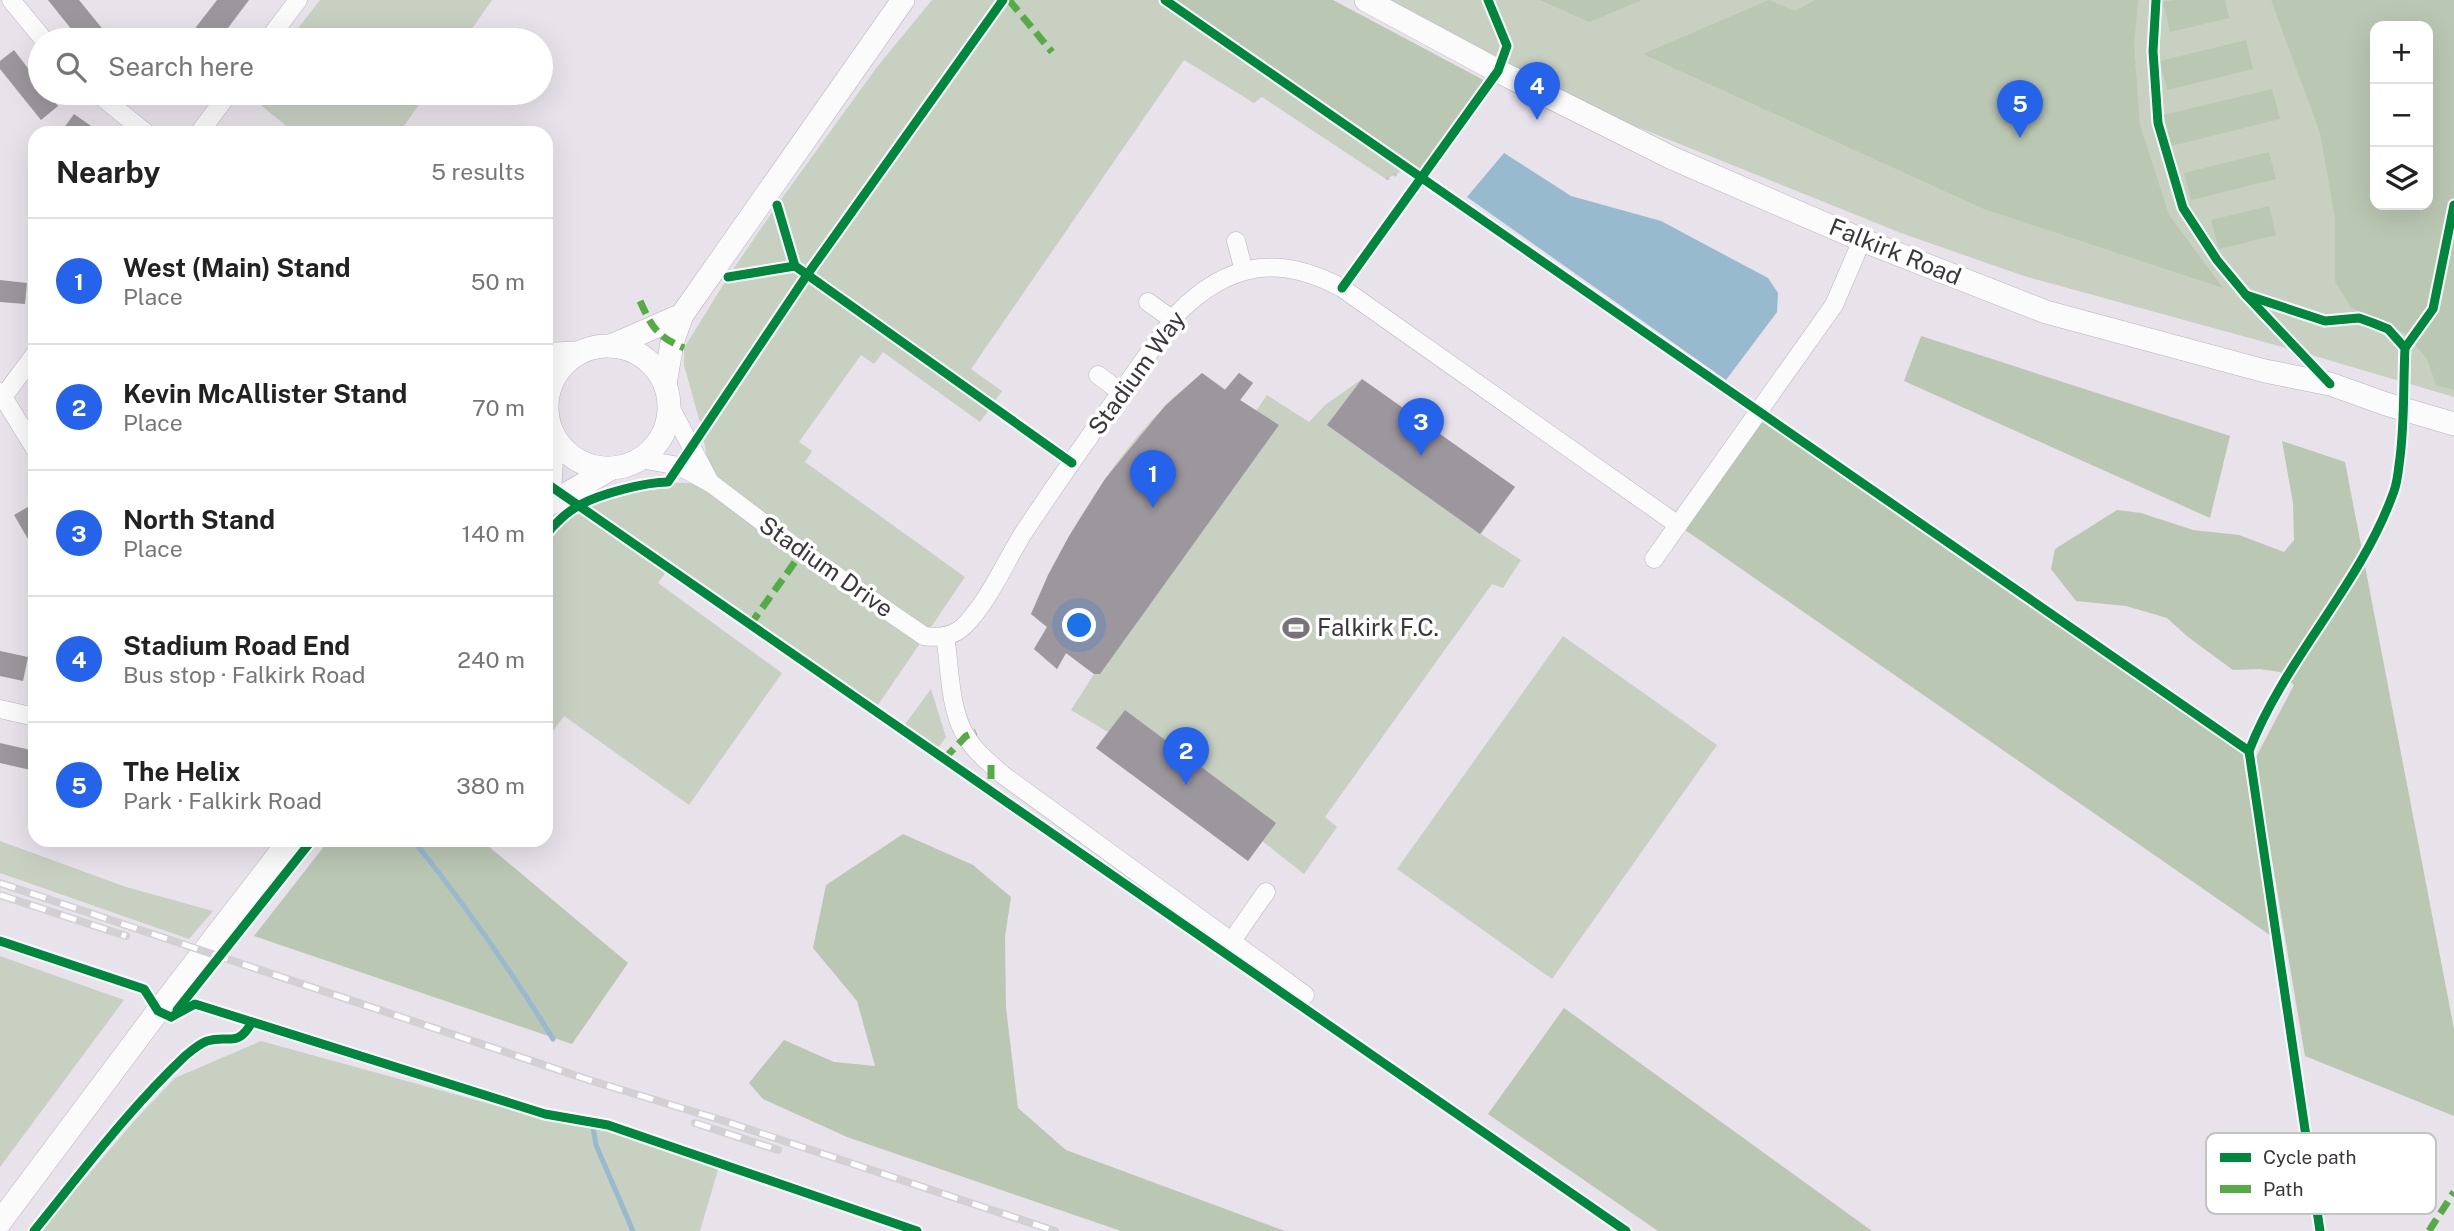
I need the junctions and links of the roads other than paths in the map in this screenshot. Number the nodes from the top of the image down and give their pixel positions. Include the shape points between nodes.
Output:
1 (11, 0) edge
2 (298, 0) edge
3 (902, 0) edge
4 (1366, 0) edge
5 (34, 28) edge
6 (277, 28) edge
7 (112, 105) edge
8 (220, 105) edge
9 (137, 126) edge
10 (204, 126) edge
11 (1862, 240) junction
12 (1236, 241) dead end
13 (1244, 271) junction
14 (1147, 302) dead end
15 (682, 315) junction
16 (1173, 320) junction
17 (611, 346) junction
18 (585, 350) junction
19 (553, 352) edge
20 (28, 363) edge
21 (1098, 375) dead end
22 (553, 381) edge
23 (1122, 393) junction
24 (667, 394) junction
25 (1, 397) edge
26 (2454, 424) edge
27 (553, 430) edge
28 (28, 438) edge
29 (640, 459) junction
30 (610, 469) junction
31 (712, 484) junction
32 (553, 501) edge
33 (1678, 525) junction
34 (1654, 559) dead end
35 (945, 636) junction
36 (0, 709) edge
37 (28, 715) edge
38 (285, 847) edge
39 (1266, 892) dead end
40 (1231, 942) junction
41 (1305, 995) dead end
42 (0, 1222) edge

1 - 5 street
2 - 6 street
3 - 15 main road
4 - 11 main road, Falkirk Road via 1672,158
7 - 9 street
8 - 10 street
11 - 26 main road, Falkirk Road via 2046,312 2330,384
11 - 33 street via 1834,305
12 - 13 street
13 - 16 street, Stadium Way via 1206,290
13 - 33 street, Stadium Way via 1284,267 1342,288
14 - 16 street
15 - 17 main road
15 - 24 main road via 672,343
16 - 23 street, Stadium Way
17 - 18 main road
17 - 24 main road via 643,357 656,369
18 - 19 street
18 - 22 main road via 568,360
20 - 25 street
21 - 23 street
23 - 35 street, Stadium Way via 1022,535 999,578 964,626
24 - 29 main road via 662,436
24 - 31 street, Stadium Drive
25 - 28 street
27 - 30 main road via 562,449 576,460
29 - 30 main road
29 - 31 street, Stadium Drive via 678,466
30 - 32 main road
31 - 35 street, Stadium Drive via 924,636
33 - 34 street
35 - 40 street via 957,713 963,732 981,757
36 - 37 street
38 - 42 main road
39 - 40 street
40 - 41 street

